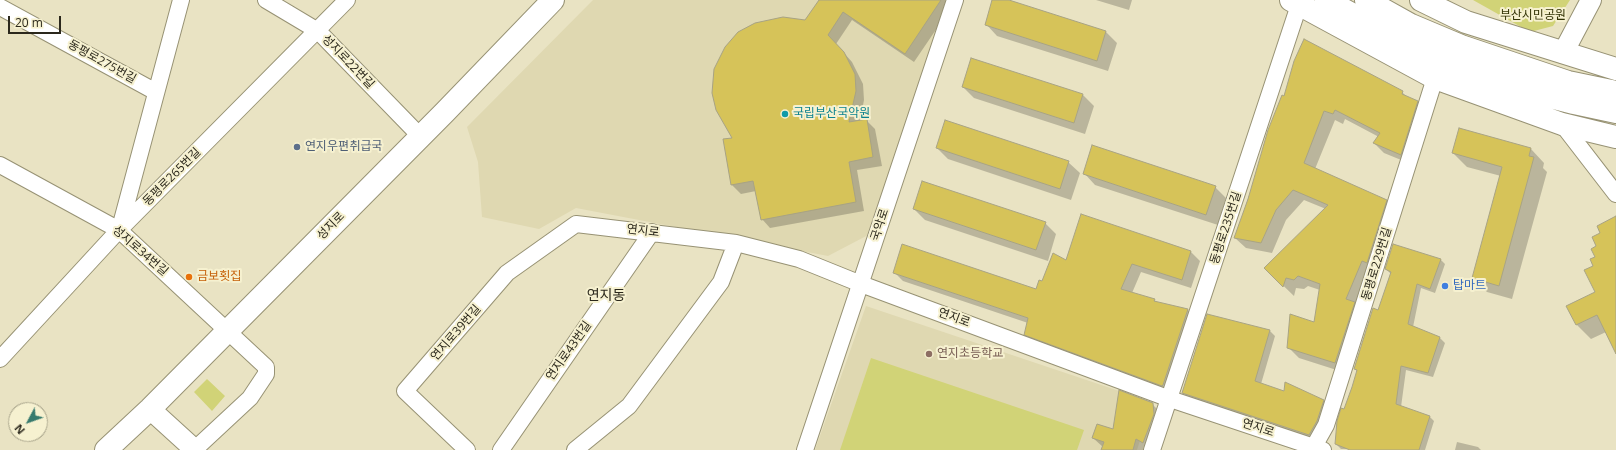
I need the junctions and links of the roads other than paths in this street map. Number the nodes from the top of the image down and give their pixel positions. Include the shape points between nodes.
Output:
1 (181, 0) edge
2 (266, 0) edge
3 (347, 0) edge
4 (553, 0) edge
5 (955, 0) edge
6 (1366, 0) edge
7 (1421, 0) edge
8 (1591, 0) edge
9 (1329, 2) edge
10 (1295, 3) edge
11 (0, 7) edge
12 (318, 31) junction
13 (1563, 53) junction
14 (1616, 69) edge
15 (1435, 78) junction
16 (156, 92) junction
17 (1616, 92) edge
18 (1616, 112) edge
19 (1562, 124) junction
20 (420, 136) junction
21 (1616, 137) edge
22 (0, 165) edge
23 (1616, 194) edge
24 (576, 224) joint
25 (119, 230) junction
26 (652, 232) junction
27 (736, 243) junction
28 (861, 284) junction
29 (227, 330) junction
30 (0, 359) edge
31 (1170, 399) junction
32 (150, 409) junction
33 (1317, 449) edge
34 (106, 450) edge
35 (194, 450) edge
36 (467, 450) edge
37 (500, 450) edge
38 (575, 450) edge
39 (805, 450) edge
40 (1152, 450) edge

1 - 16 street
2 - 12 street, 성지로22번길
3 - 12 street, 동평로265번길
4 - 20 main road, 성지로
5 - 28 street, 국악로
6 - 17 main road via 1411,25 1461,46 1568,82
7 - 13 main road via 1466,22
8 - 13 street
9 - 18 main road via 1405,43 1460,67 1520,89
10 - 15 main road
10 - 31 street, 동평로235번길
11 - 16 street, 동평로275번길
12 - 20 street, 성지로22번길
12 - 25 street, 동평로265번길
13 - 14 main road
15 - 19 main road
15 - 33 street, 동평로229번길
16 - 25 street
19 - 21 main road
19 - 23 street
20 - 29 main road, 성지로
22 - 25 street, 성지로34번길
24 - 26 street, 연지로
24 - 36 street, 연지로39번길 via 507,273 405,391
25 - 29 street, 성지로34번길
25 - 30 street, 동평로265번길
26 - 27 street, 연지로
26 - 37 street, 연지로43번길
27 - 28 street, 연지로 via 799,258
27 - 38 street via 721,282 629,406
28 - 31 street, 연지로
28 - 39 street, 국악로
29 - 32 main road, 성지로
29 - 35 street, 성지로34번길 via 262,360 266,374 250,398
31 - 33 street, 연지로
31 - 40 street, 동평로235번길
32 - 34 main road, 성지로
32 - 35 street

